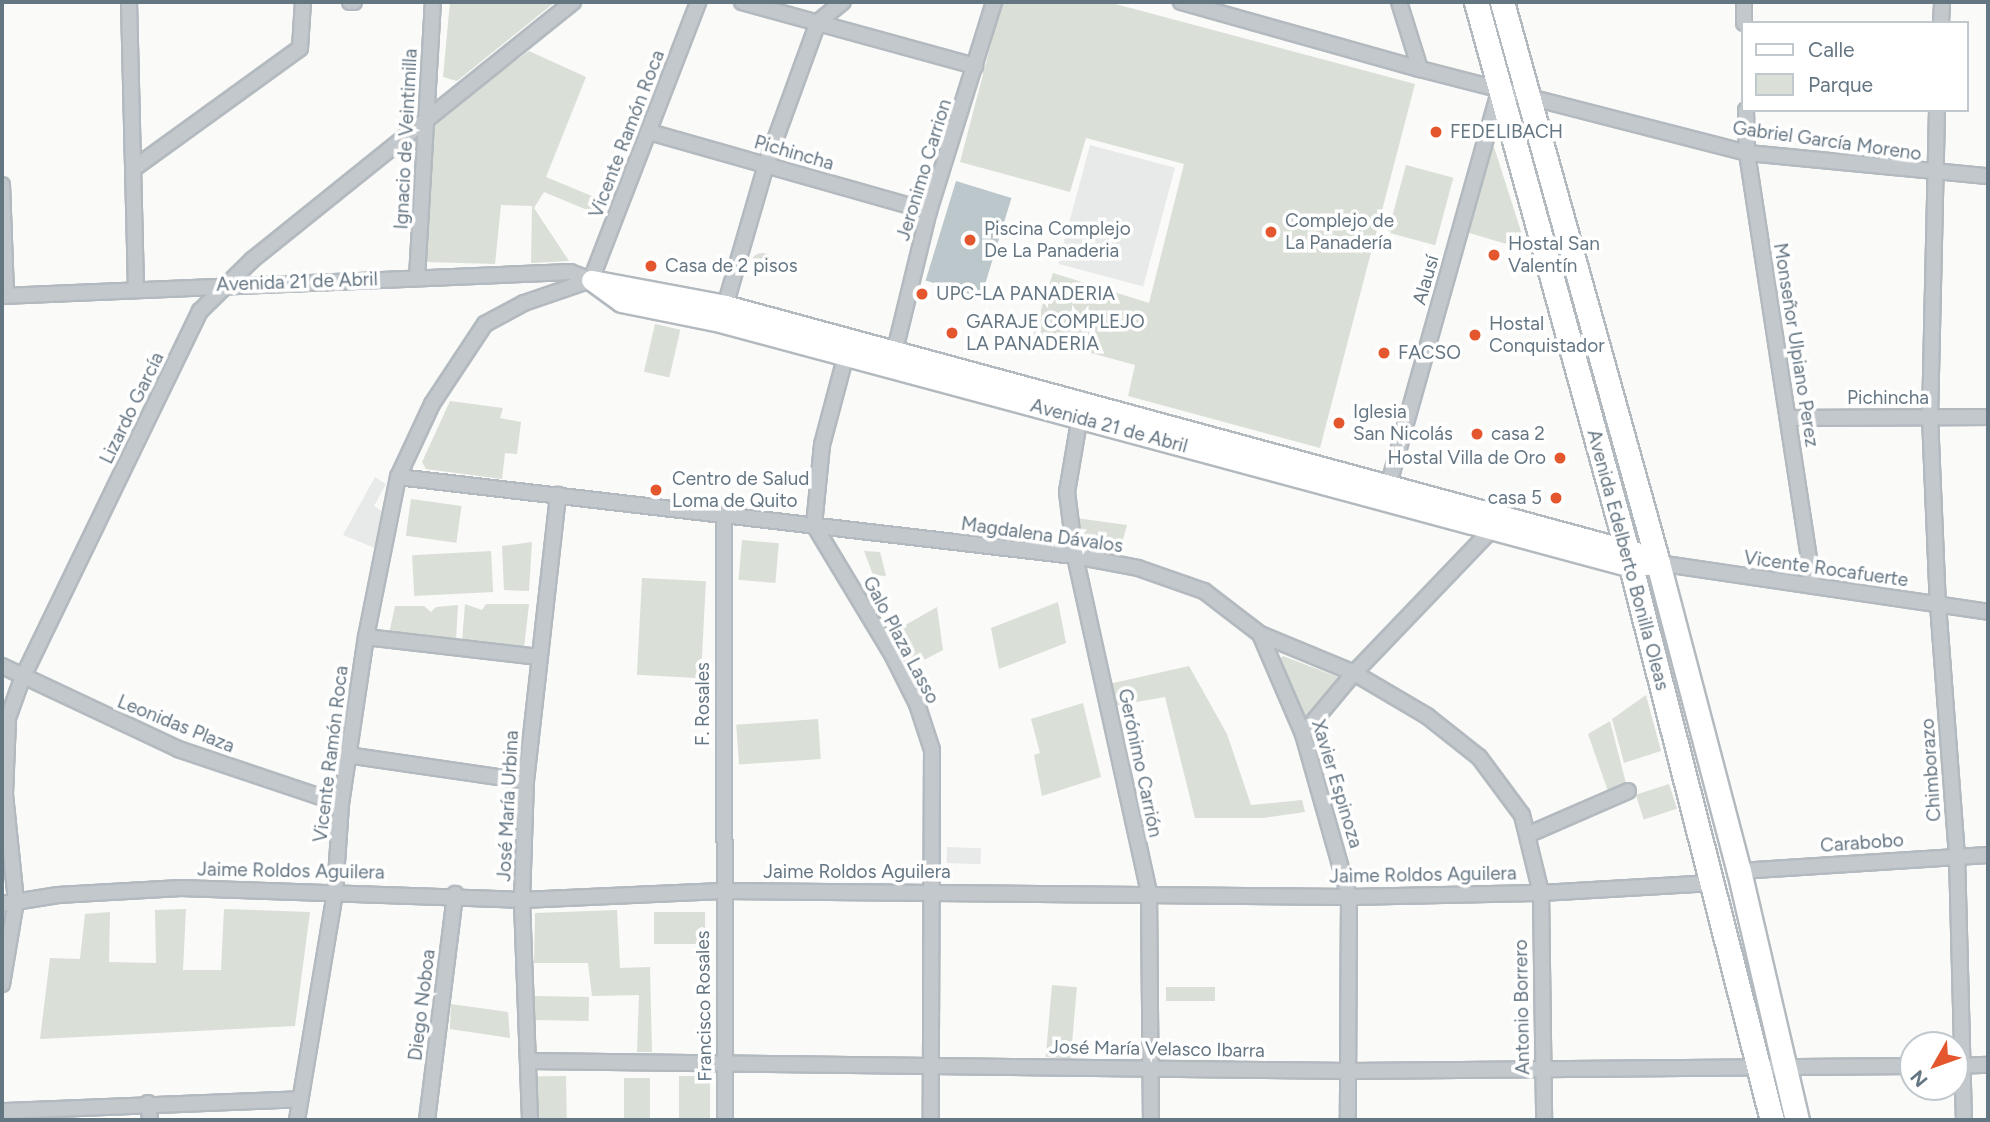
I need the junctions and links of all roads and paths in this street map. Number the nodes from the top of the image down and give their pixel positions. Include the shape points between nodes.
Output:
1 (129, 2) edge
2 (303, 2) edge
3 (433, 2) edge
4 (573, 2) edge
5 (698, 2) edge
6 (741, 2) edge
7 (843, 2) edge
8 (994, 2) edge
9 (1181, 2) edge
10 (1399, 2) edge
11 (1476, 2) edge
12 (1502, 2) edge
13 (1744, 2) edge
14 (1942, 2) edge
15 (1744, 21) edge
16 (1941, 21) edge
17 (818, 22) junction
18 (975, 65) junction
19 (1420, 69) junction
20 (1500, 87) junction
21 (1528, 94) junction
22 (1746, 112) edge
23 (1937, 112) edge
24 (426, 119) junction
25 (649, 132) junction
26 (1747, 153) junction
27 (766, 165) junction
28 (133, 169) junction
29 (1934, 174) junction
30 (1988, 176) edge
31 (2, 185) edge
32 (929, 211) junction
33 (417, 278) junction
34 (591, 280) junction
35 (225, 284) junction
36 (136, 290) junction
37 (4, 296) edge
38 (722, 313) junction
39 (848, 347) junction
40 (895, 350) junction
41 (1082, 410) junction
42 (1930, 417) junction
43 (1988, 417) edge
44 (1788, 418) junction
45 (398, 477) junction
46 (1386, 491) junction
47 (558, 495) junction
48 (723, 516) junction
49 (1498, 521) junction
50 (814, 526) junction
51 (1075, 556) junction
52 (1629, 557) junction
53 (1658, 563) junction
54 (1813, 586) junction
55 (1938, 604) junction
56 (1988, 612) edge
57 (1260, 635) junction
58 (366, 637) junction
59 (539, 657) junction
60 (2, 667) edge
61 (1354, 673) junction
62 (22, 679) junction
63 (1303, 734) junction
64 (347, 755) junction
65 (526, 781) junction
66 (1628, 791) dead end
67 (4, 795) edge
68 (341, 804) junction
69 (1527, 835) junction
70 (1957, 855) junction
71 (1988, 855) edge
72 (1739, 871) junction
73 (1713, 883) junction
74 (722, 891) junction
75 (933, 891) junction
76 (335, 892) junction
77 (1149, 893) junction
78 (1541, 893) junction
79 (456, 894) junction
80 (1349, 897) junction
81 (522, 900) junction
82 (9, 903) edge
83 (2, 984) edge
84 (1958, 1031) edge
85 (528, 1060) junction
86 (931, 1063) junction
87 (725, 1064) junction
88 (1969, 1065) edge
89 (1988, 1065) edge
90 (1899, 1066) edge
91 (1152, 1068) junction
92 (1542, 1069) junction
93 (1762, 1069) junction
94 (1786, 1069) junction
95 (1350, 1071) junction
96 (300, 1099) junction
97 (1962, 1101) edge
98 (148, 1103) junction
99 (6, 1111) dead end
100 (42, 1113) edge
101 (150, 1120) edge
102 (297, 1120) edge
103 (427, 1120) edge
104 (530, 1120) edge
105 (725, 1120) edge
106 (930, 1120) edge
107 (1151, 1120) edge
108 (1348, 1120) edge
109 (1544, 1120) edge
110 (1772, 1120) edge
111 (1797, 1120) edge
112 (1964, 1120) edge

1 - 28 street
2 - 28 street via 300,48
3 - 24 street, Ignacio de Veintimilla
4 - 24 street, Lizardo García
5 - 25 street, Vicente Ramón Roca
6 - 17 street
7 - 17 street
8 - 18 street, Jeronimo Carrion
9 - 19 street, Gabriel García Moreno
10 - 19 street
11 - 20 main road, Avenida Edelberto Bonilla Oleas
12 - 21 main road, Avenida Edelberto Bonilla Oleas
13 - 15 street
14 - 16 street
17 - 18 street
17 - 27 street
18 - 32 street, Jeronimo Carrion
19 - 20 street, Gabriel García Moreno
20 - 21 street, Gabriel García Moreno
20 - 46 street, Alausí
20 - 52 main road, Avenida Edelberto Bonilla Oleas
21 - 26 street, Gabriel García Moreno
21 - 53 main road, Avenida Edelberto Bonilla Oleas
22 - 26 street, Monseñor Ulpiano Perez
23 - 29 street, Chimborazo
24 - 33 street, Ignacio de Veintimilla
24 - 35 street, Lizardo García
25 - 27 street, Pichincha
25 - 34 street, Vicente Ramón Roca
26 - 29 street, Gabriel García Moreno
26 - 44 street, Monseñor Ulpiano Perez
27 - 32 street, Pichincha
27 - 38 street
28 - 36 street
29 - 30 street, Gabriel García Moreno
29 - 42 street, Chimborazo
31 - 37 street
32 - 40 street, Jeronimo Carrion
33 - 34 street, Avenida 21 de Abril via 570,272
33 - 35 street, Avenida 21 de Abril
34 - 38 main road, Avenida 21 de Abril
34 - 45 street, Vicente Ramón Roca via 515,307 485,324 432,404
35 - 36 street, Avenida 21 de Abril
35 - 62 street, Lizardo García via 200,311
36 - 37 street, Avenida 21 de Abril
38 - 39 main road, Avenida 21 de Abril
39 - 40 main road, Avenida 21 de Abril
39 - 41 main road, Avenida 21 de Abril
39 - 50 street via 822,445
40 - 41 main road, Avenida 21 de Abril
41 - 46 main road, Avenida 21 de Abril
41 - 51 street, Gerónimo Carrión via 1067,492
42 - 43 street, Pichincha
42 - 44 street, Pichincha
42 - 55 street, Chimborazo
44 - 54 street, Monseñor Ulpiano Perez
45 - 47 street, Magdalena Dávalos
45 - 58 street, Vicente Ramón Roca
46 - 49 main road, Avenida 21 de Abril
47 - 48 street, Magdalena Dávalos
47 - 59 street, José María Urbina
48 - 50 street, Magdalena Dávalos
48 - 74 street, F. Rosales
49 - 52 main road, Avenida 21 de Abril
49 - 61 street
50 - 51 street, Magdalena Dávalos
50 - 75 street, Galo Plaza Lasso via 893,656 924,727 933,767
51 - 57 street, Magdalena Dávalos via 1138,568 1204,591
51 - 77 street, Gerónimo Carrión
52 - 53 main road
52 - 73 main road, Avenida Edelberto Bonilla Oleas
53 - 54 street, Vicente Rocafuerte
53 - 72 main road, Avenida Edelberto Bonilla Oleas
54 - 55 street, Vicente Rocafuerte
55 - 56 street, Vicente Rocafuerte
55 - 70 street, Chimborazo
57 - 61 street, Magdalena Dávalos
57 - 63 street, Xavier Espinoza
58 - 59 street
58 - 64 street, Vicente Ramón Roca
59 - 65 street, José María Urbina
60 - 62 street, Leonidas Plaza
61 - 63 street
61 - 69 street, Magdalena Dávalos via 1427,716 1479,757 1522,815
62 - 67 street, Lizardo García via 5,737
62 - 68 street, Leonidas Plaza via 178,749
63 - 80 street, Xavier Espinoza
64 - 65 street
64 - 68 street, Vicente Ramón Roca
65 - 81 street, José María Urbina
66 - 69 street
67 - 82 street, Lizardo García
68 - 76 street, Vicente Ramón Roca
69 - 78 street, Magdalena Dávalos
70 - 71 street, Carabobo
70 - 72 street, Carabobo
70 - 84 street, Chimborazo
72 - 94 main road, Avenida Edelberto Bonilla Oleas
73 - 78 street, Jaime Roldos Aguilera
73 - 93 main road, Avenida Edelberto Bonilla Oleas
74 - 75 street, Jaime Roldos Aguilera
74 - 81 street, Jaime Roldos Aguilera
74 - 87 street, Francisco Rosales
75 - 77 street, Jaime Roldos Aguilera
75 - 86 street, Galo Plaza Lasso
76 - 79 street, Jaime Roldos Aguilera
76 - 82 street, Jaime Roldos Aguilera via 181,888
76 - 96 street, Vicente Ramón Roca
77 - 80 street, Jaime Roldos Aguilera
77 - 91 street, Gerónimo Carrión
78 - 80 street, Jaime Roldos Aguilera
78 - 92 street, Antonio Borrero
79 - 81 street, Jaime Roldos Aguilera
79 - 103 street, Diego Noboa
80 - 95 street, Xavier Espinoza
81 - 85 street, José María Urbina
82 - 83 street, Lizardo García
85 - 87 street, José María Velasco Ibarra
85 - 104 street, José María Urbina
86 - 87 street, José María Velasco Ibarra
86 - 91 street, José María Velasco Ibarra
86 - 106 street, Galo Plaza Lasso
87 - 105 street, Francisco Rosales
88 - 89 street
90 - 94 street, José María Velasco Ibarra
91 - 95 street, José María Velasco Ibarra
91 - 107 street, Gerónimo Carrión
92 - 93 street, José María Velasco Ibarra
92 - 95 street, José María Velasco Ibarra
92 - 109 street, Antonio Borrero
93 - 94 street, José María Velasco Ibarra
93 - 110 main road, Avenida Edelberto Bonilla Oleas
94 - 111 main road, Avenida Edelberto Bonilla Oleas
95 - 108 street, Xavier Espinoza
96 - 98 street
96 - 102 street, Vicente Ramón Roca
97 - 112 street, Chimborazo
98 - 100 street
98 - 101 street
99 - 100 street

